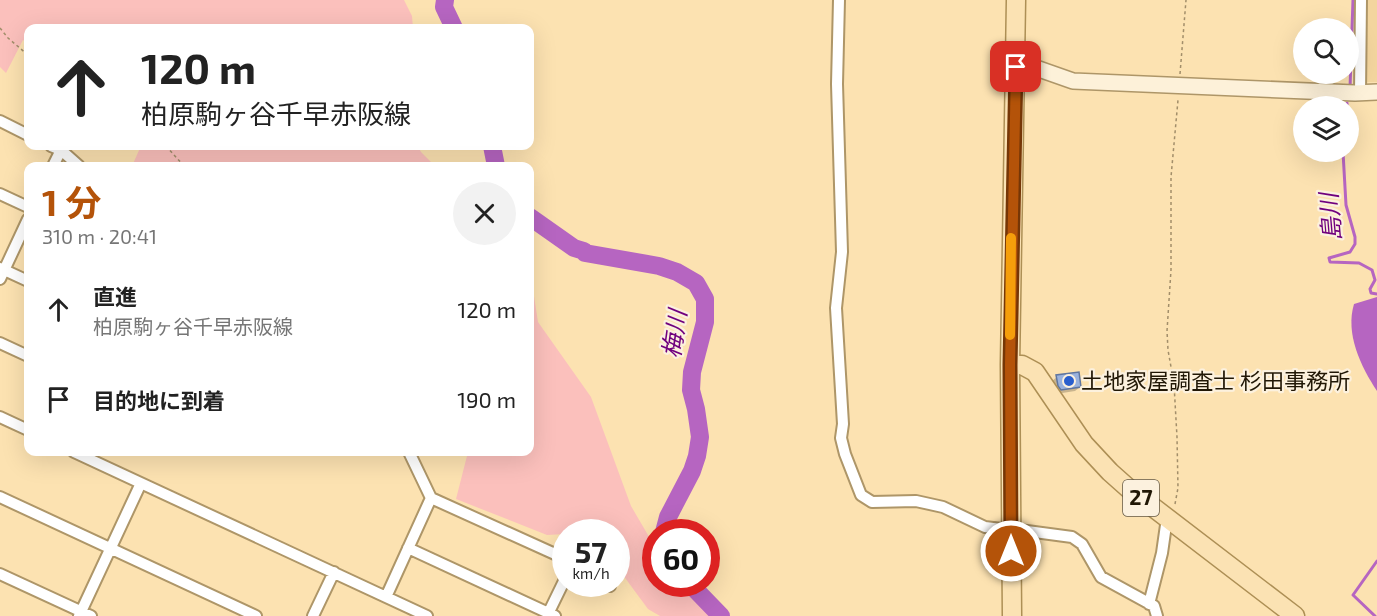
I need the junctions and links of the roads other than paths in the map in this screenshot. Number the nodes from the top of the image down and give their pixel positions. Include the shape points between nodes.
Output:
1 (839, 0) edge
2 (1016, 0) edge
3 (1361, 0) edge
4 (1016, 67) junction
5 (1377, 92) edge
6 (1360, 93) junction
7 (0, 122) edge
8 (24, 133) edge
9 (59, 150) edge
10 (74, 162) edge
11 (0, 194) edge
12 (24, 205) edge
13 (24, 227) edge
14 (2, 272) edge
15 (24, 280) edge
16 (0, 343) edge
17 (24, 354) edge
18 (1010, 365) junction
19 (0, 417) edge
20 (24, 428) edge
21 (83, 456) edge
22 (410, 456) edge
23 (141, 483) junction
24 (0, 497) edge
25 (431, 498) junction
26 (1169, 519) junction
27 (111, 548) junction
28 (408, 548) junction
29 (552, 553) edge
30 (334, 572) junction
31 (0, 574) edge
32 (386, 597) junction
33 (558, 597) edge
34 (1149, 604) junction
35 (84, 615) edge
36 (550, 615) edge
37 (256, 616) edge
38 (313, 616) edge
39 (427, 616) edge
40 (1012, 616) edge
41 (1157, 616) edge
42 (1295, 616) edge

1 - 34 street, bridge via 842,252 836,308 841,438 861,495 872,502 916,501 943,507 985,527 1072,537 1082,544 1101,577
2 - 4 main road
3 - 6 street
4 - 6 street via 1036,68 1073,81
4 - 18 main road
5 - 6 street
7 - 8 street
9 - 10 street
11 - 12 street
13 - 14 street
14 - 15 street
16 - 17 street
18 - 26 main road, 27 via 1022,365 1035,372 1097,459
18 - 40 main road
19 - 20 street
21 - 23 street
22 - 25 street
23 - 27 street
23 - 30 street
24 - 27 street
25 - 28 street
25 - 29 street
26 - 34 street
26 - 42 main road, 27
27 - 35 street
27 - 37 street
28 - 32 street
28 - 36 street
30 - 32 street
30 - 38 street
31 - 35 street
32 - 39 street
33 - 36 street
34 - 41 street via 1154,606

